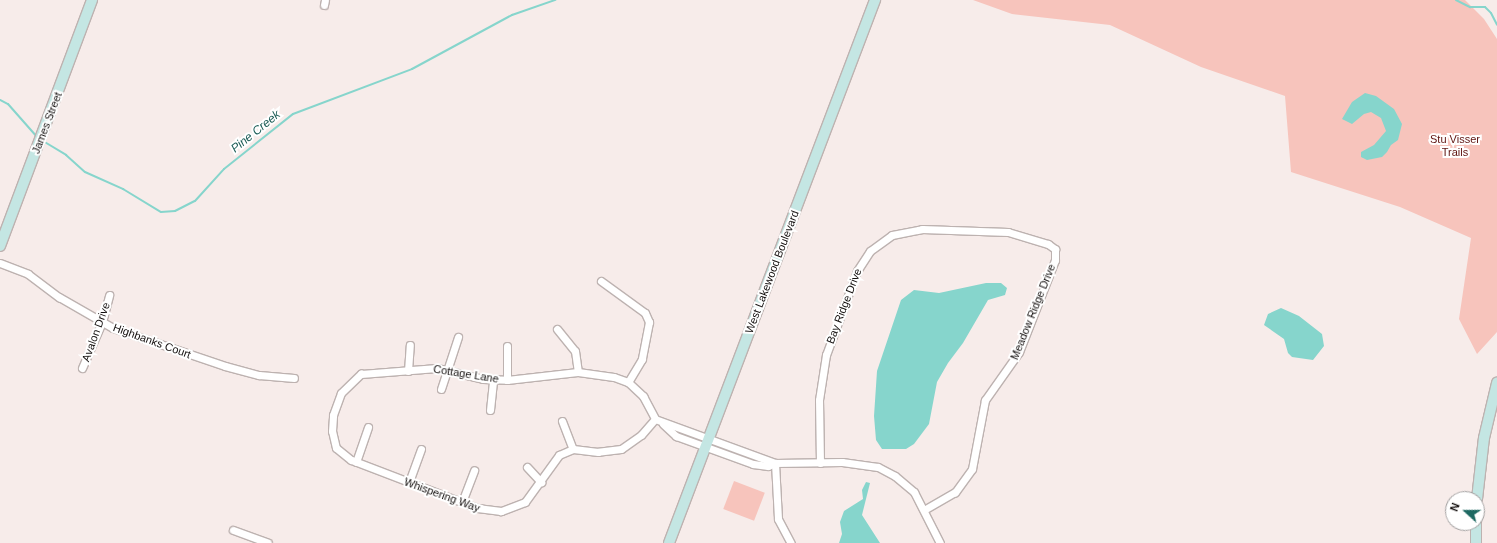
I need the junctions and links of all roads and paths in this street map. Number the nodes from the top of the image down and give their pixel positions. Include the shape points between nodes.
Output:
1 (92, 0) edge
2 (875, 0) edge
3 (0, 246) edge
4 (1055, 249) joint
5 (0, 263) edge
6 (601, 281) dead end
7 (109, 295) dead end
8 (102, 322) junction
9 (557, 329) dead end
10 (458, 337) dead end
11 (410, 345) dead end
12 (508, 346) dead end
13 (82, 368) dead end
14 (447, 370) junction
15 (408, 371) junction
16 (578, 372) junction
17 (294, 378) dead end
18 (493, 380) junction
19 (507, 380) junction
20 (628, 382) junction
21 (1497, 382) edge
22 (441, 389) dead end
23 (336, 407) joint
24 (490, 410) dead end
25 (655, 419) junction
26 (562, 421) dead end
27 (368, 427) dead end
28 (707, 442) junction
29 (421, 449) dead end
30 (573, 449) junction
31 (356, 462) junction
32 (776, 463) junction
33 (820, 463) junction
34 (527, 466) dead end
35 (474, 470) dead end
36 (409, 482) junction
37 (541, 482) junction
38 (1478, 491) edge
39 (462, 502) junction
40 (924, 510) junction
41 (233, 530) dead end
42 (1476, 531) edge
43 (268, 543) edge
44 (669, 543) edge
45 (791, 543) edge
46 (940, 543) edge
47 (1476, 543) edge

1 - 3 street, James Street
2 - 28 street, West Lakewood Boulevard
4 - 33 street, Bay Ridge Drive via 1016,233 992,230 906,231 878,244 864,258 857,271 826,355 819,400
4 - 40 street, Meadow Ridge Drive via 1055,260 1019,352 985,400 972,469 955,492
5 - 8 street, Highbanks Court via 28,274 59,297
6 - 20 street via 645,313 650,322 642,359
7 - 8 street, Avalon Drive
8 - 13 street, Avalon Drive
8 - 17 street, Highbanks Court via 225,366 259,375
9 - 16 street via 575,351
10 - 14 street
11 - 15 street
12 - 19 street
14 - 15 street, Cottage Lane via 437,368
14 - 18 street, Cottage Lane
14 - 22 street
15 - 23 street, Cottage Lane via 361,374 345,386
16 - 19 street, Cottage Lane
16 - 20 street, Cottage Lane via 614,376
18 - 19 street, Cottage Lane
18 - 24 street
20 - 25 street, Cottage Lane via 643,396
21 - 38 street via 1484,438
23 - 31 street, Whispering Way via 332,438 339,452
25 - 28 street
25 - 30 street via 641,435 621,450 598,452
26 - 30 street
27 - 31 street
28 - 32 street
28 - 44 street, West Lakewood Boulevard
29 - 36 street
30 - 37 street, Whispering Way via 559,455
31 - 36 street, Whispering Way
32 - 33 street
32 - 45 street via 778,519
33 - 40 street via 860,463 878,467 914,492
34 - 37 street
35 - 39 street
36 - 39 street, Whispering Way
37 - 39 street, Whispering Way via 525,502 507,510 487,511
40 - 46 street
41 - 43 street
42 - 47 street

